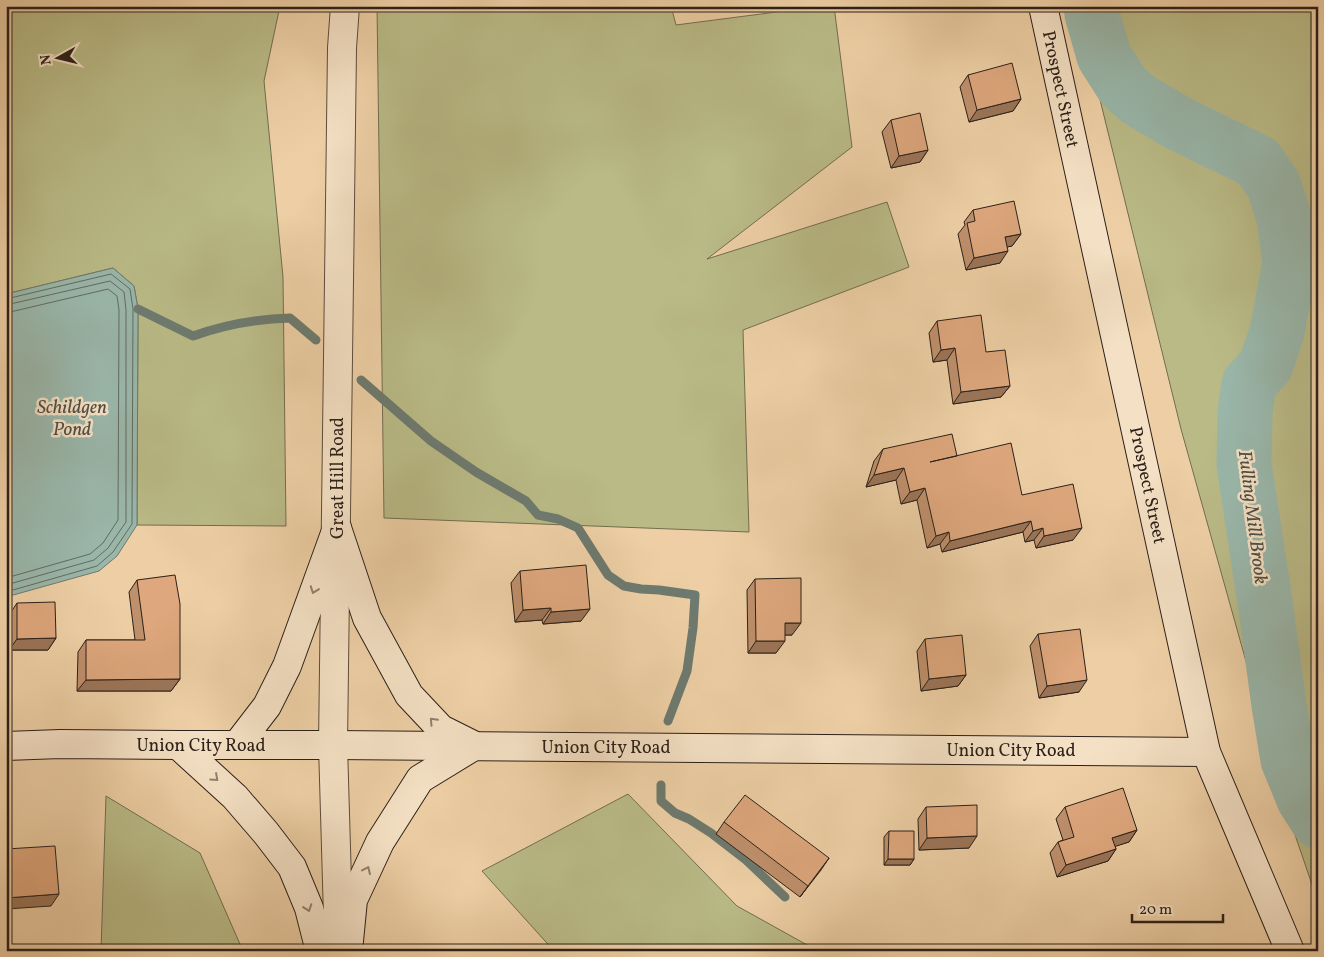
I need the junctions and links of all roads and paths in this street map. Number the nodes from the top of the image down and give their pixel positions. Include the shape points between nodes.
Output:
1 (345, 6) edge
2 (1043, 6) edge
3 (337, 528) junction
4 (333, 744) junction
5 (238, 745) junction
6 (6, 746) edge
7 (178, 746) junction
8 (474, 746) junction
9 (1206, 752) junction
10 (320, 951) edge
11 (339, 951) edge
12 (348, 951) edge
13 (1290, 951) edge

1 - 3 main road, Great Hill Road
2 - 9 main road, Prospect Street
3 - 4 main road, Great Hill Road
3 -> 5 main road via 287,666 267,706
8 -> 3 main road via 441,729 409,695 367,618
4 - 5 main road, Union City Road
4 - 8 main road, Union City Road
4 - 11 main road, Great Hill Road
5 - 7 main road, Union City Road
6 - 7 main road, Union City Road
7 -> 10 main road via 236,796 292,867 309,908
8 - 9 main road, Union City Road
12 -> 8 main road via 353,900 380,842 420,780
9 - 13 main road, Prospect Street

